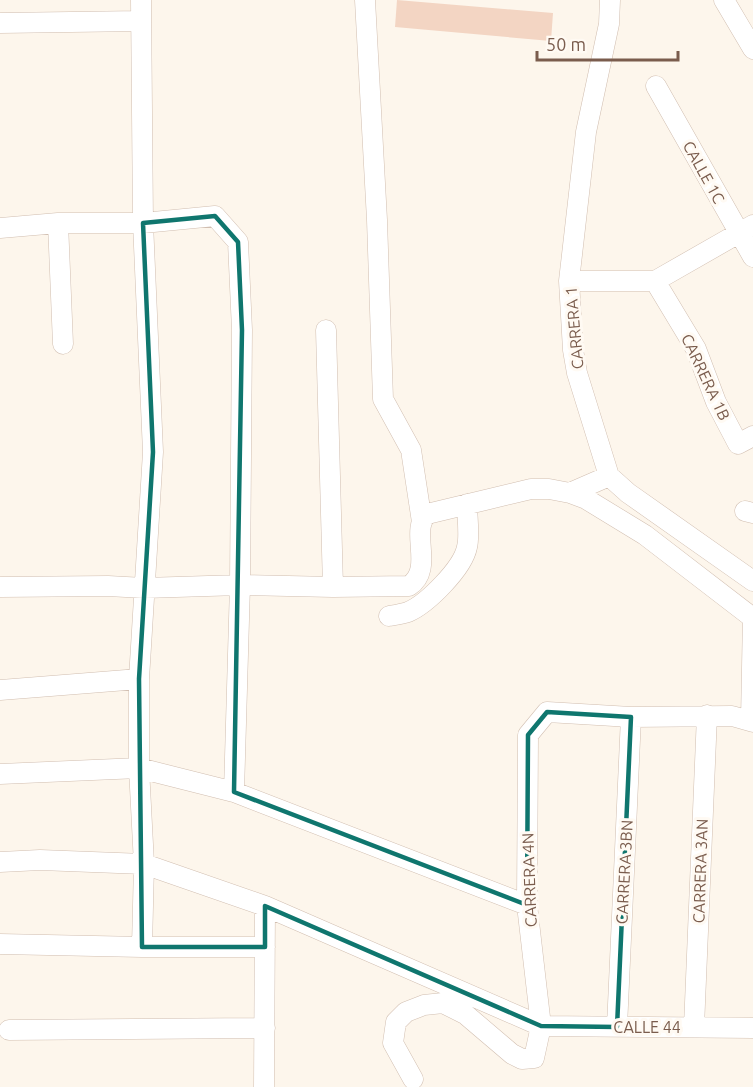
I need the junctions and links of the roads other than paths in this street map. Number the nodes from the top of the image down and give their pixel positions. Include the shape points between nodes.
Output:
1 (141, 0) edge
2 (365, 0) edge
3 (610, 0) edge
4 (724, 0) edge
5 (141, 21) junction
6 (0, 23) edge
7 (747, 24) edge
8 (753, 49) edge
9 (656, 86) dead end
10 (58, 223) junction
11 (143, 223) junction
12 (0, 228) edge
13 (746, 229) edge
14 (753, 257) edge
15 (569, 281) junction
16 (655, 281) junction
17 (326, 330) dead end
18 (63, 344) dead end
19 (746, 440) edge
20 (609, 476) junction
21 (570, 493) junction
22 (467, 504) junction
23 (422, 522) junction
24 (753, 581) edge
25 (240, 585) junction
26 (0, 587) edge
27 (333, 587) junction
28 (144, 588) junction
29 (389, 616) dead end
30 (753, 617) edge
31 (139, 679) junction
32 (0, 690) edge
33 (707, 715) junction
34 (631, 717) junction
35 (752, 721) edge
36 (139, 768) junction
37 (0, 774) edge
38 (234, 792) junction
39 (0, 862) edge
40 (144, 864) junction
41 (527, 905) junction
42 (265, 906) junction
43 (0, 944) edge
44 (142, 947) junction
45 (265, 947) junction
46 (541, 1026) junction
47 (617, 1027) junction
48 (694, 1027) junction
49 (753, 1028) edge
50 (265, 1029) junction
51 (9, 1030) dead end
52 (413, 1079) dead end
53 (264, 1087) edge

1 - 5 street
2 - 23 street via 383,399 411,450
3 - 15 street, CARRERA 1 via 609,24 586,132
4 - 7 street
5 - 6 street
5 - 11 street
7 - 8 street
9 - 13 street, CALLE 1C
10 - 11 street
10 - 12 street
10 - 18 street
11 - 25 street via 215,216 238,242 242,330
11 - 28 street via 153,452
13 - 14 street, CALLE 1C
13 - 16 street
15 - 16 street
15 - 20 street, CARRERA 1 via 577,373
16 - 19 street, CARRERA 1B via 696,349 716,402
17 - 27 street
20 - 21 street
20 - 24 street
21 - 22 street via 531,489
21 - 30 street via 645,536
22 - 23 street via 427,514
22 - 29 street via 467,546 460,561 439,589 418,606
23 - 27 street via 421,568 415,582 399,588
25 - 27 street
25 - 28 street
25 - 38 street
26 - 28 street
28 - 31 street
30 - 35 street
31 - 32 street
31 - 36 street
33 - 34 street
33 - 35 street
33 - 48 street, CARRERA 3AN
34 - 41 street, CARRERA 4N via 547,712 528,735
34 - 47 street, CARRERA 3BN
36 - 37 street
36 - 38 street
36 - 40 street
38 - 41 street
39 - 40 street
40 - 42 street
40 - 44 street
41 - 46 street, CARRERA 4N
42 - 45 street
42 - 46 street
43 - 44 street
44 - 45 street
45 - 50 street
46 - 47 street, CALLE 44
46 - 52 street, CARRERA 4N via 534,1058 522,1059 465,1014 443,1003 406,1012 396,1022 393,1043
47 - 48 street, CALLE 44
48 - 49 street, CALLE 44
50 - 51 street
50 - 53 street

